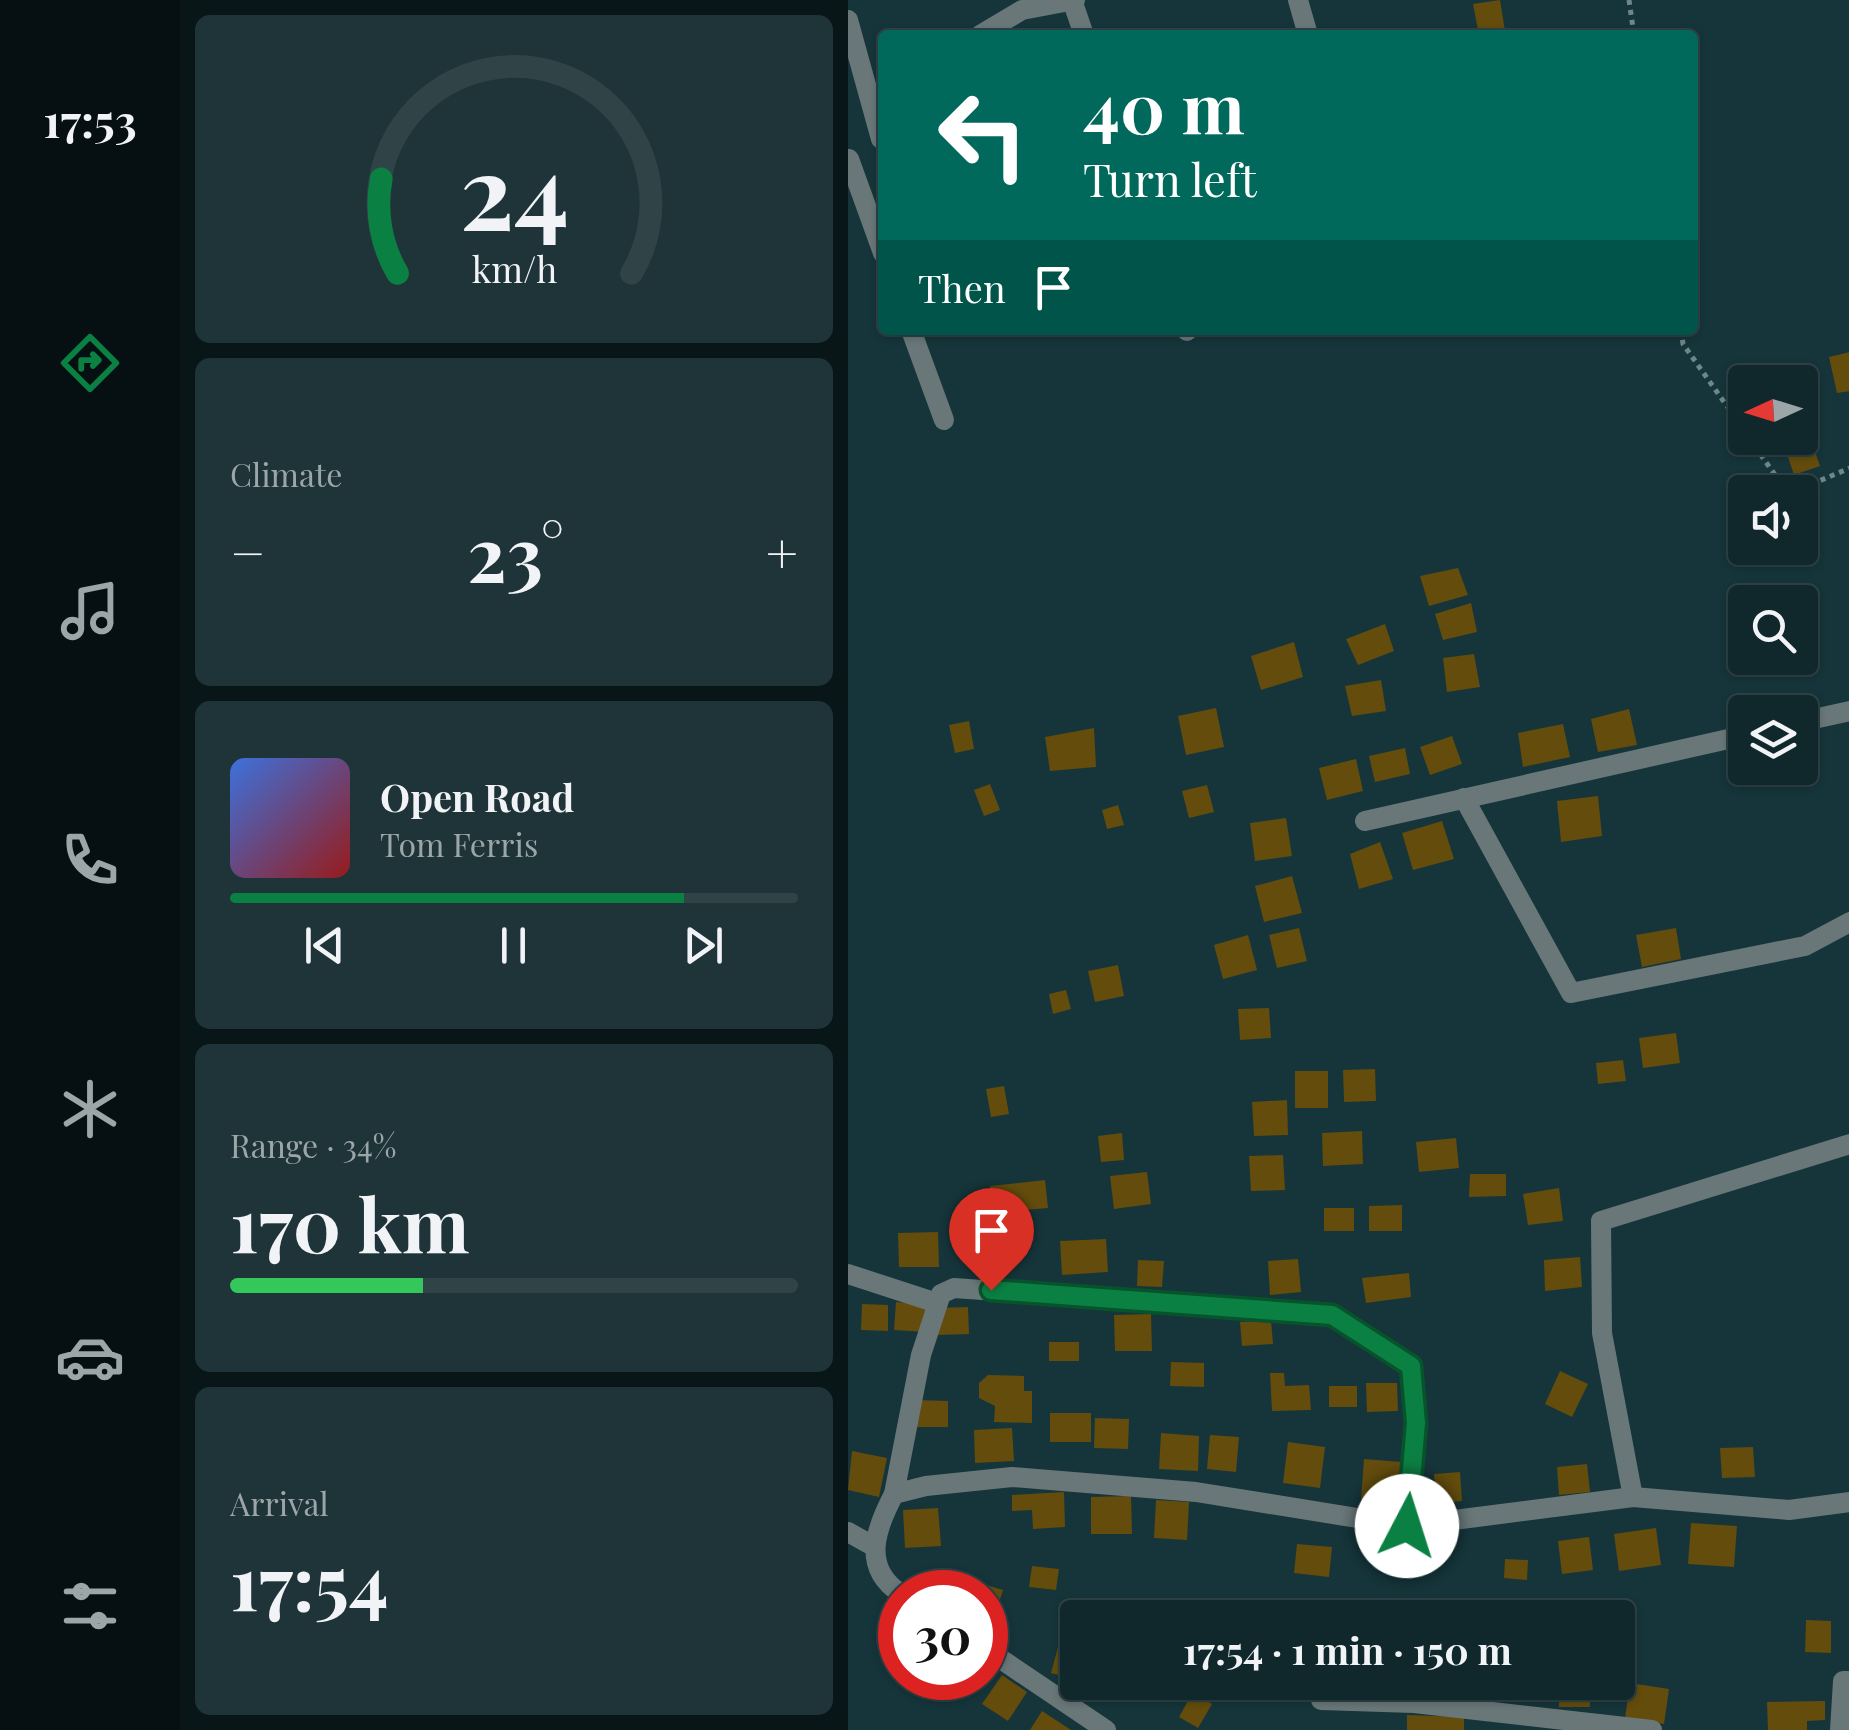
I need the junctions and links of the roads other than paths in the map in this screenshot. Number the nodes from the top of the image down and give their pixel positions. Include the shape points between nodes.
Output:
1 (1298, 0) edge
2 (1073, 1) edge
3 (848, 20) edge
4 (988, 30) edge
5 (1082, 30) edge
6 (1307, 30) edge
7 (878, 124) edge
8 (878, 140) edge
9 (848, 159) edge
10 (878, 239) edge
11 (913, 335) edge
12 (944, 420) dead end
13 (1850, 711) edge
14 (1818, 718) edge
15 (1728, 739) edge
16 (1464, 798) junction
17 (1365, 821) dead end
18 (1850, 922) edge
19 (1850, 1144) edge
20 (848, 1274) edge
21 (937, 1303) junction
22 (894, 1494) junction
23 (1633, 1497) junction
24 (1850, 1502) edge
25 (1407, 1526) junction
26 (848, 1532) edge
27 (873, 1546) junction
28 (882, 1570) edge
29 (1008, 1664) edge
30 (1850, 1682) edge
31 (1321, 1700) dead end
32 (1106, 1730) edge
33 (1652, 1730) edge
34 (1840, 1730) edge

1 - 6 street
2 - 4 street via 1022,10
2 - 5 street
3 - 7 street
8 - 9 street
9 - 10 street
11 - 12 street
13 - 14 street
15 - 16 street
16 - 17 street
16 - 18 street via 1571,993 1805,946
19 - 23 street via 1601,1221 1602,1334
20 - 21 street
21 - 22 street
21 - 25 street via 954,1288 1332,1315 1411,1366 1416,1423
22 - 25 street via 1012,1477 1196,1492
22 - 27 street
23 - 24 street via 1790,1510
23 - 25 street
26 - 27 street
27 - 28 street
29 - 32 street
30 - 34 street via 1842,1681
31 - 33 street via 1414,1703

